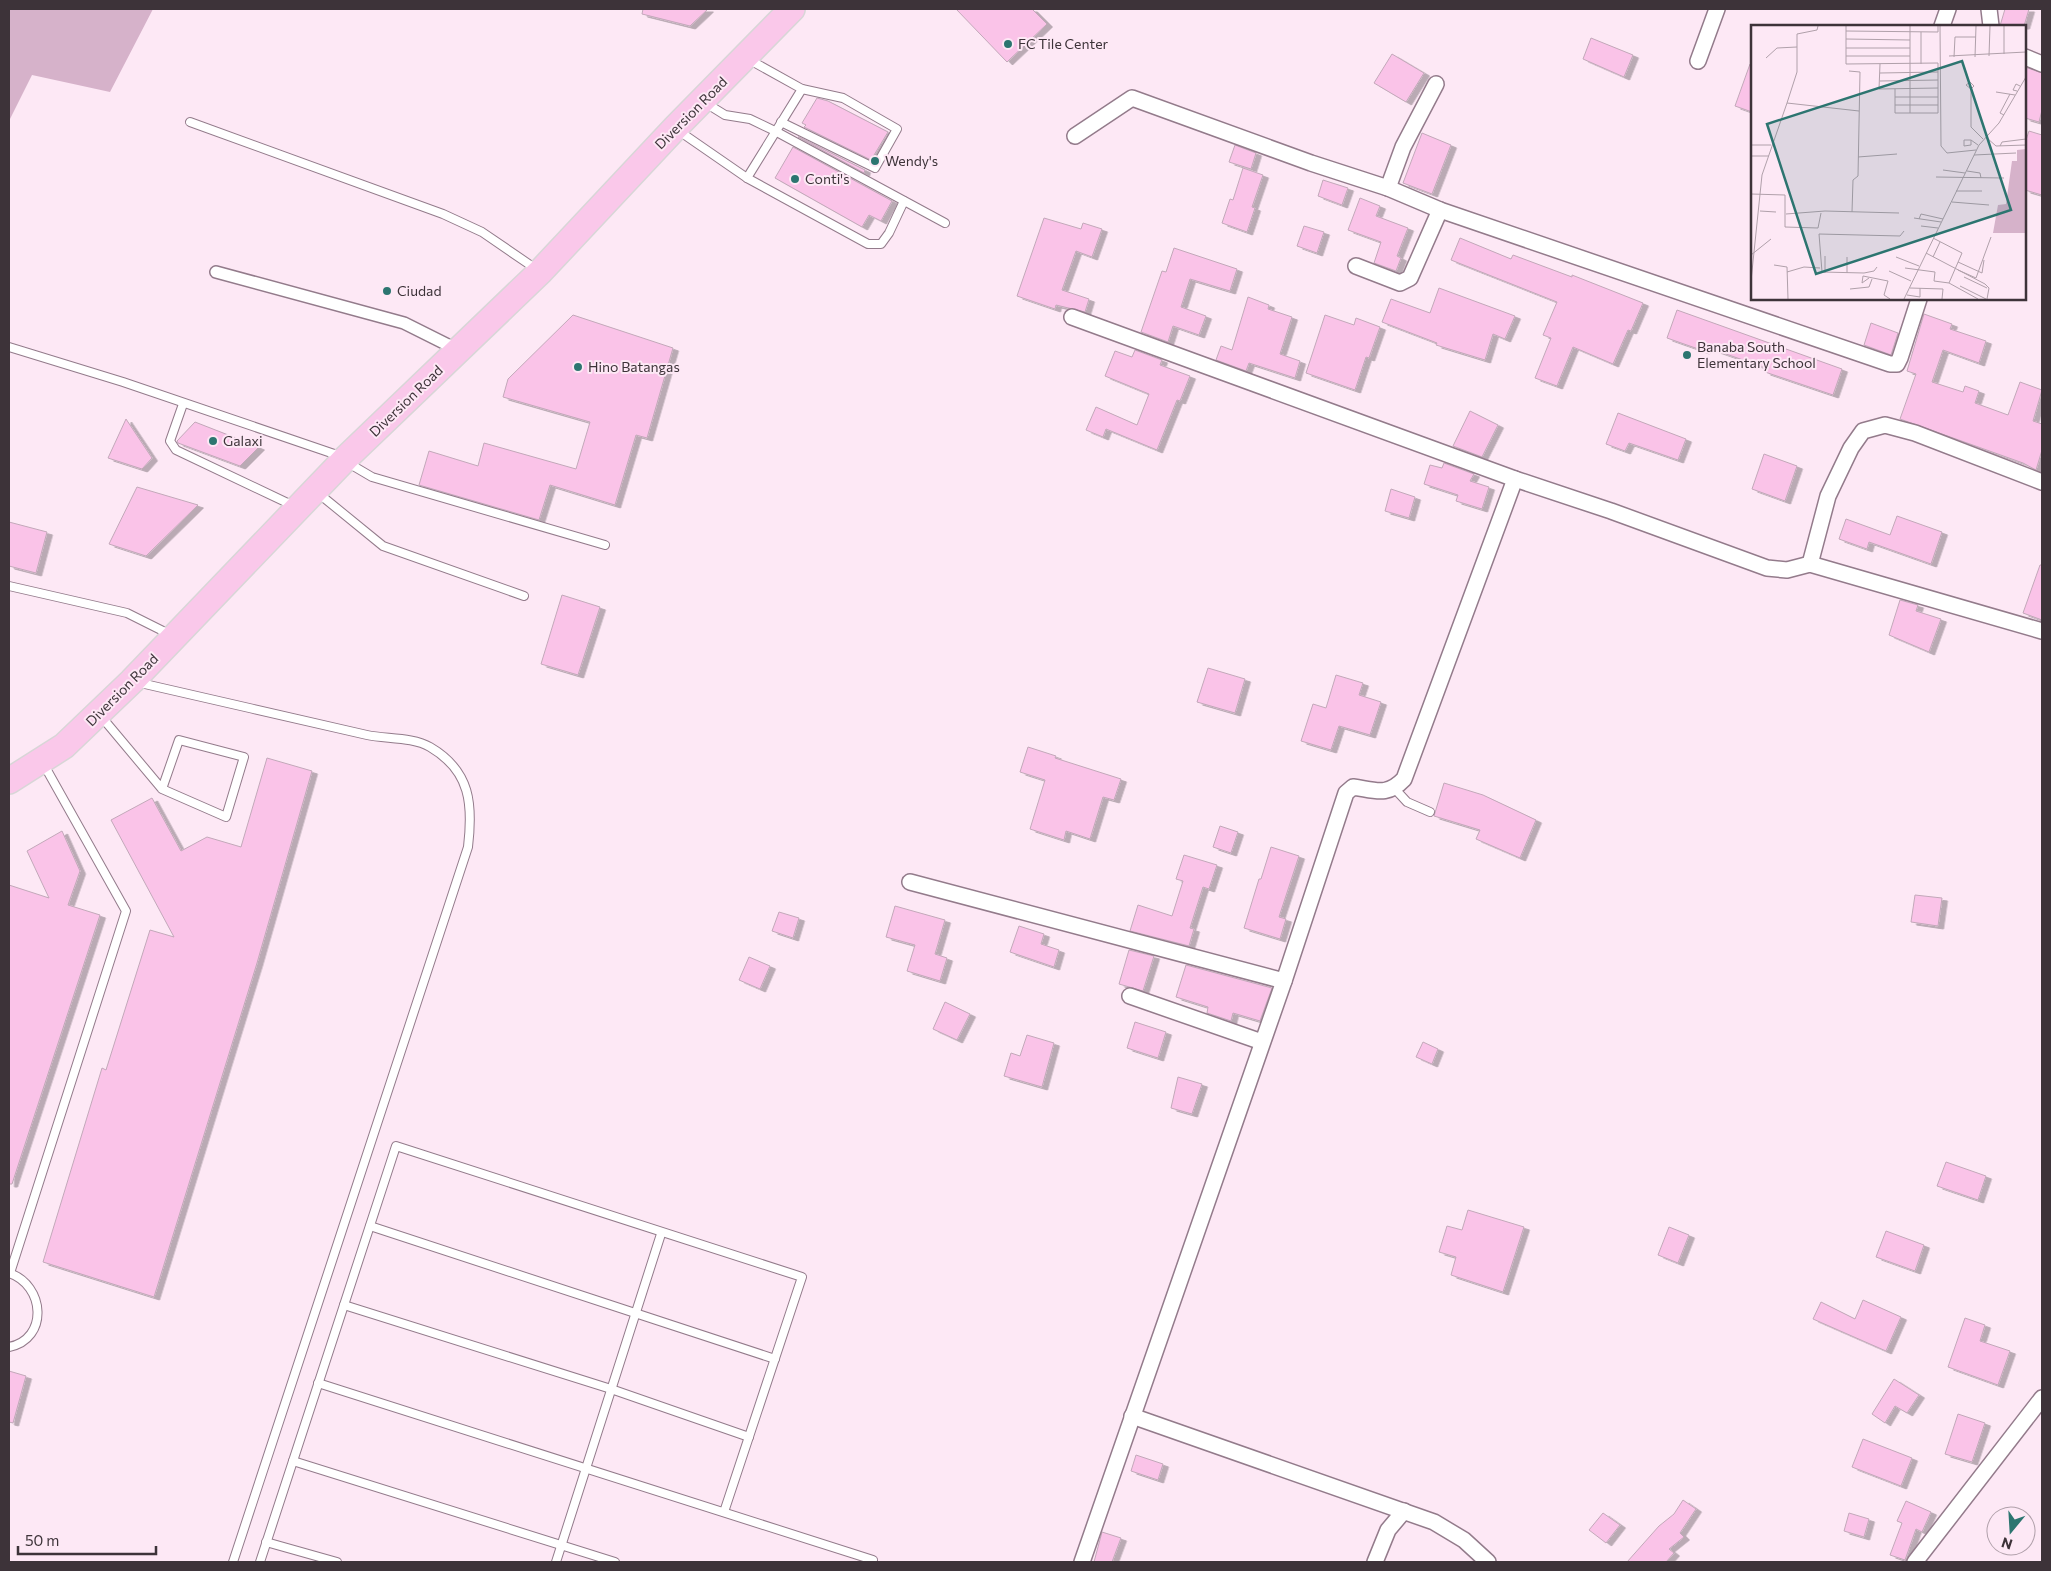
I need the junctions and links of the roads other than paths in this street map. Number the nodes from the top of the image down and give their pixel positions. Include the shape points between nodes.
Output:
1 (792, 9) edge
2 (1717, 9) edge
3 (1948, 9) edge
4 (1988, 9) edge
5 (1942, 25) edge
6 (1991, 25) edge
7 (2026, 57) edge
8 (746, 58) junction
9 (1698, 60) dead end
10 (2042, 64) edge
11 (1436, 84) dead end
12 (802, 89) junction
13 (703, 101) junction
14 (190, 122) dead end
15 (781, 122) junction
16 (675, 128) junction
17 (776, 131) junction
18 (1076, 136) dead end
19 (747, 178) junction
20 (1388, 188) junction
21 (904, 201) junction
22 (1440, 210) junction
23 (945, 223) dead end
24 (1356, 266) dead end
25 (216, 272) dead end
26 (540, 272) junction
27 (1919, 300) edge
28 (1072, 317) dead end
29 (9, 347) edge
30 (458, 350) junction
31 (183, 404) junction
32 (346, 458) junction
33 (1515, 479) junction
34 (2042, 482) edge
35 (306, 499) junction
36 (605, 545) dead end
37 (1810, 564) junction
38 (9, 586) edge
39 (524, 596) dead end
40 (2042, 631) edge
41 (175, 636) junction
42 (132, 681) junction
43 (99, 713) junction
44 (42, 761) junction
45 (9, 781) edge
46 (162, 789) junction
47 (1395, 789) junction
48 (1430, 812) dead end
49 (910, 882) dead end
50 (1284, 981) junction
51 (1130, 996) dead end
52 (1262, 1042) junction
53 (370, 1226) junction
54 (661, 1234) junction
55 (9, 1273) edge
56 (344, 1305) junction
57 (636, 1313) junction
58 (9, 1347) edge
59 (775, 1359) junction
60 (318, 1383) junction
61 (611, 1389) junction
62 (2042, 1398) edge
63 (1132, 1416) junction
64 (749, 1437) junction
65 (293, 1461) junction
66 (586, 1468) junction
67 (1404, 1511) junction
68 (724, 1512) junction
69 (266, 1542) junction
70 (561, 1545) junction
71 (233, 1562) edge
72 (260, 1562) edge
73 (337, 1562) edge
74 (556, 1562) edge
75 (616, 1562) edge
76 (872, 1562) edge
77 (1082, 1562) edge
78 (1375, 1562) edge
79 (1488, 1562) edge
80 (1915, 1562) edge

1 - 8 highway, Diversion Road
2 - 9 street
3 - 5 street
4 - 6 street
7 - 10 street
8 - 12 lane
8 - 13 highway, Diversion Road
11 - 20 street via 1404,147
12 - 15 lane
12 - 15 lane via 843,98 897,129 875,168
13 - 16 highway, Diversion Road
13 - 17 lane via 725,115 750,119
14 - 26 lane via 442,214 482,232
15 - 17 lane
16 - 19 lane
16 - 26 highway, Diversion Road
17 - 19 lane
17 - 21 lane
18 - 20 street via 1132,98
19 - 21 lane via 868,244 881,244
20 - 22 street
21 - 23 lane
22 - 24 street via 1406,282 1400,283
22 - 27 street via 1890,364 1897,364 1900,358
25 - 30 street via 404,323
26 - 30 highway, Diversion Road
28 - 33 street
29 - 31 lane
30 - 32 highway, Diversion Road
31 - 32 lane
31 - 35 lane via 170,441 176,450
32 - 35 highway, Diversion Road
32 - 36 lane via 372,477
33 - 37 street via 1767,568 1787,570
33 - 47 street via 1404,779
34 - 37 street via 1915,433 1886,425 1863,431 1851,448 1828,496
35 - 39 lane via 383,546
35 - 41 highway, Diversion Road
37 - 40 street
38 - 41 lane via 127,613
41 - 42 highway, Diversion Road
42 - 43 highway, Diversion Road
42 - 71 lane via 371,736 424,745 449,763 469,792 468,847
43 - 44 highway, Diversion Road via 64,746
43 - 46 lane
44 - 45 highway, Diversion Road
44 - 55 lane via 126,911
46 - 46 lane via 226,817 244,757 179,740
47 - 48 lane via 1407,802
47 - 50 street via 1385,792 1353,786 1346,793
49 - 50 street
50 - 52 street
51 - 52 street
52 - 63 street
53 - 54 lane via 396,1146
53 - 56 lane
53 - 57 lane
54 - 57 lane
54 - 59 lane via 802,1278
55 - 58 lane via 29,1284 36,1296 38,1309 36,1324 26,1338
56 - 60 lane
56 - 61 lane
57 - 59 lane
57 - 61 lane
59 - 64 lane
60 - 65 lane
60 - 66 lane
61 - 64 lane
61 - 66 lane
62 - 80 street
63 - 67 street
63 - 77 street
64 - 68 lane
65 - 69 lane
65 - 70 lane
66 - 68 lane
66 - 70 lane
67 - 78 street via 1388,1530
67 - 79 street via 1434,1522 1464,1540
68 - 76 lane
69 - 72 lane
69 - 73 lane
70 - 74 lane
70 - 75 lane

